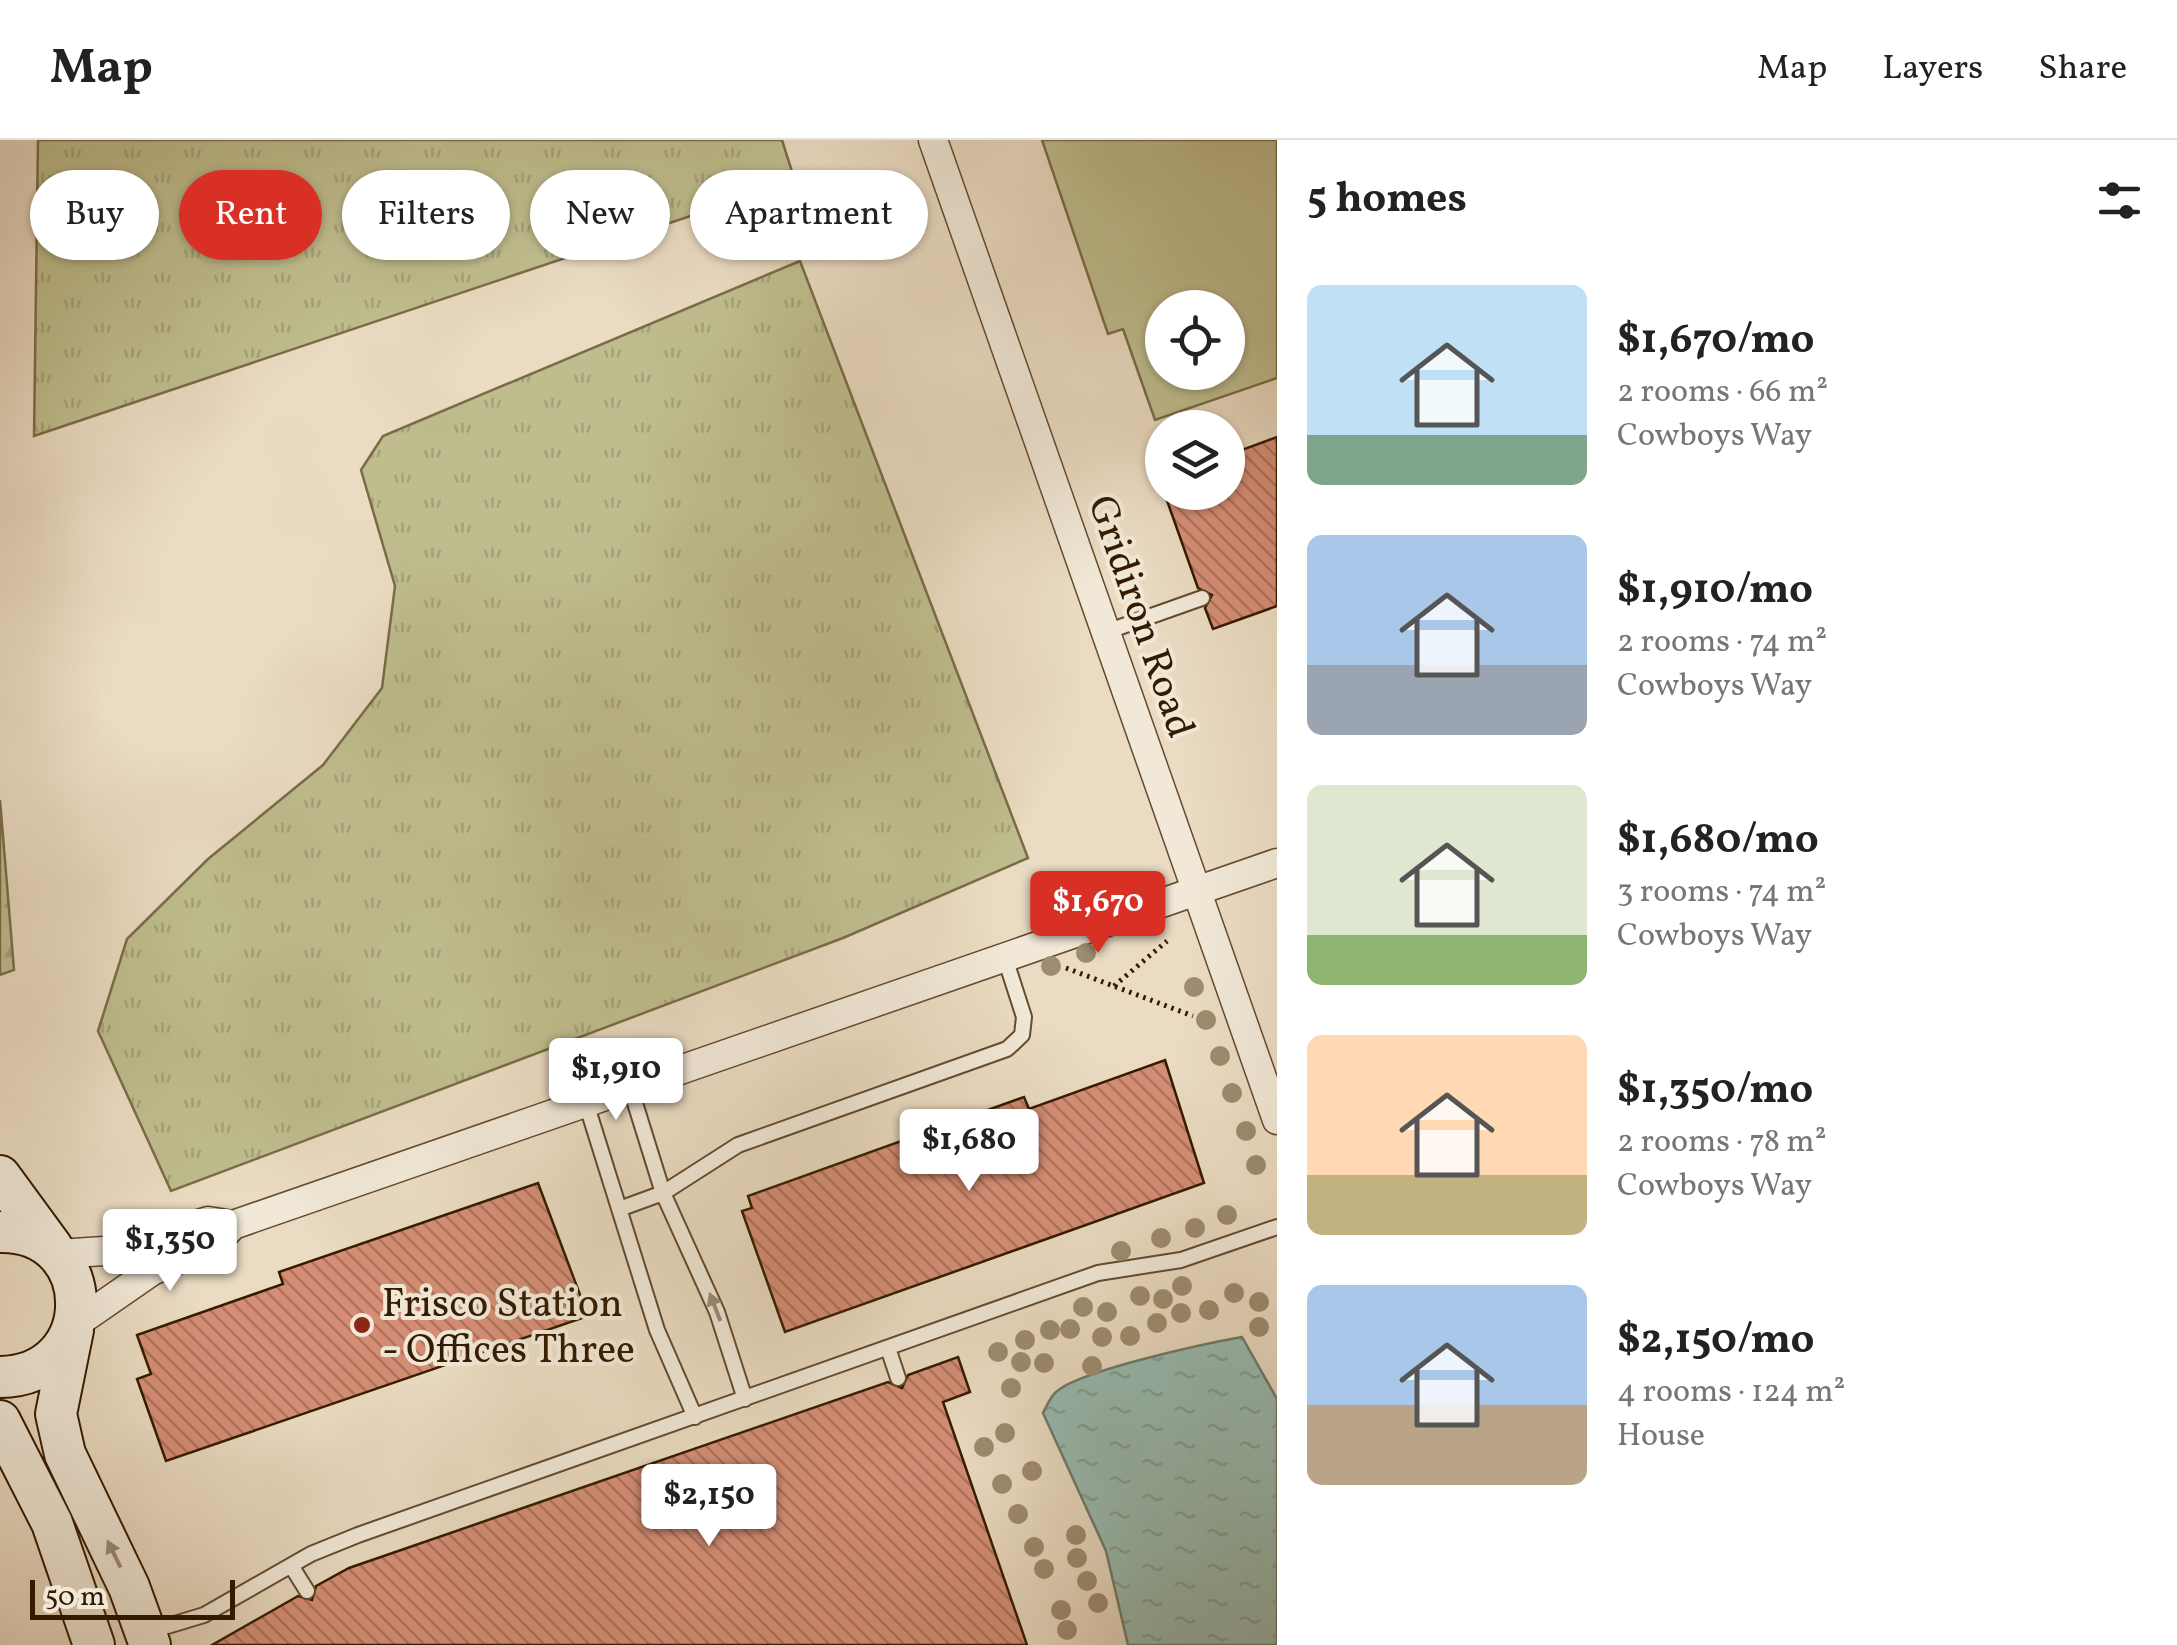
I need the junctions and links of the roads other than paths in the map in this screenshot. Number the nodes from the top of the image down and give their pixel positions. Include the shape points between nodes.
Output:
1 (932, 140) edge
2 (1202, 598) dead end
3 (1106, 632) junction
4 (1277, 864) edge
5 (1197, 891) junction
6 (1005, 958) junction
7 (630, 1088) junction
8 (586, 1103) junction
9 (1277, 1120) edge
10 (0, 1176) edge
11 (663, 1193) junction
12 (622, 1208) junction
13 (233, 1225) junction
14 (1277, 1228) edge
15 (0, 1232) edge
16 (56, 1252) junction
17 (73, 1328) junction
18 (888, 1348) junction
19 (0, 1376) edge
20 (898, 1378) dead end
21 (745, 1399) junction
22 (694, 1417) junction
23 (0, 1421) edge
24 (292, 1567) junction
25 (307, 1591) dead end
26 (136, 1641) edge
27 (94, 1645) edge

1 - 3 street, Gridiron Road
2 - 3 lane
3 - 5 street, Gridiron Road
4 - 5 street
5 - 6 street
5 - 9 street, Gridiron Road
6 - 7 street
6 - 11 lane via 1024,1017 1022,1035 1006,1050 738,1145
7 - 8 street
7 - 11 lane
8 - 12 lane
8 - 13 street
10 - 16 street
11 - 12 lane
21 -> 11 lane via 717,1312
12 - 22 lane via 658,1330
13 - 16 street via 208,1222 119,1250
13 - 17 street via 216,1243 152,1271
14 - 18 lane via 1182,1260 1098,1273
15 - 16 street via 33,1237
16 - 17 street via 75,1288
17 - 19 street via 44,1365
26 -> 17 street via 130,1587 65,1454 56,1414
18 - 20 lane
18 - 21 lane
21 - 22 lane
22 - 24 lane via 358,1535
23 - 27 street via 52,1523
24 - 25 lane
24 - 26 lane via 204,1615

